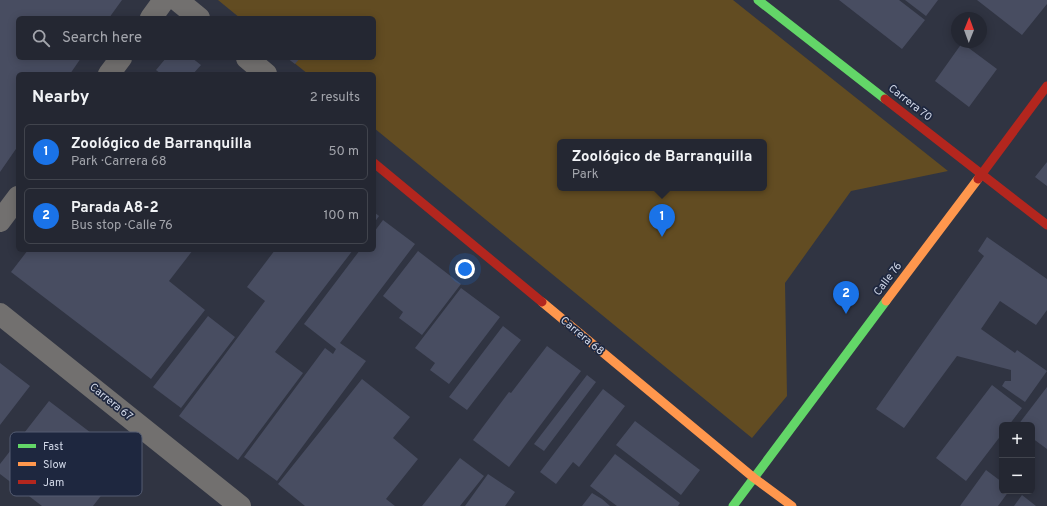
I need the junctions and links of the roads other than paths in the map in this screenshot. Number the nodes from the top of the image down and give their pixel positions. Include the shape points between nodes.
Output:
1 (164, 0) edge
2 (177, 0) edge
3 (758, 0) edge
4 (152, 16) edge
5 (197, 16) edge
6 (120, 60) edge
7 (249, 60) edge
8 (110, 72) edge
9 (264, 72) edge
10 (1047, 86) edge
11 (376, 165) edge
12 (982, 174) junction
13 (16, 200) edge
14 (0, 221) edge
15 (1047, 225) edge
16 (0, 314) edge
17 (754, 478) junction
18 (240, 506) edge
19 (733, 506) edge
20 (792, 506) edge

1 - 4 street
2 - 5 street
3 - 12 street, Carrera 70
6 - 8 street
7 - 9 street
10 - 12 street, Calle 76
11 - 17 street, Carrera 68
12 - 15 street, Carrera 70
12 - 17 street, Calle 76
13 - 14 street
16 - 18 street, Carrera 67
17 - 19 street, Calle 76
17 - 20 street, Carrera 68

